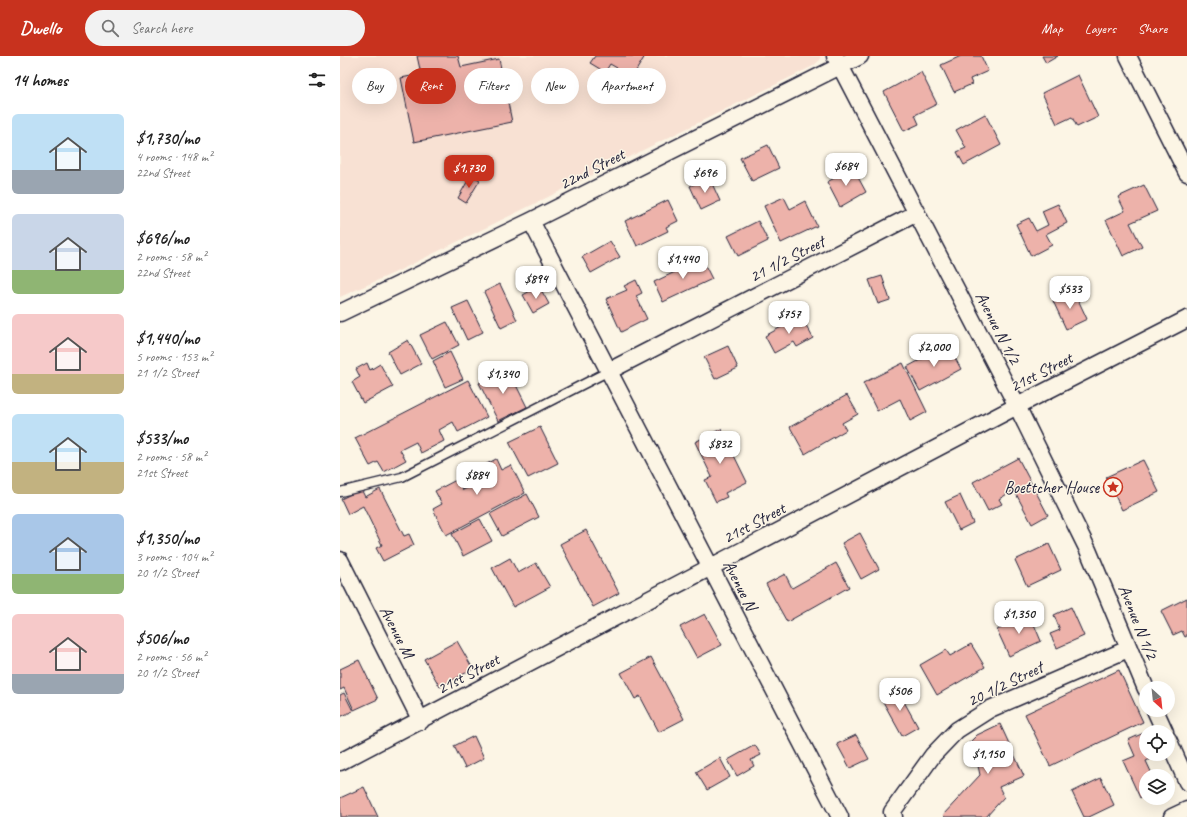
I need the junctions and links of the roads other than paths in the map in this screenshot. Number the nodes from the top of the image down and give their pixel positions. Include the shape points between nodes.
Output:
1 (860, 56) edge
2 (1128, 56) edge
3 (838, 61) edge
4 (1187, 173) edge
5 (917, 213) junction
6 (531, 221) junction
7 (340, 313) edge
8 (1187, 319) edge
9 (609, 371) junction
10 (1017, 406) junction
11 (340, 492) edge
12 (340, 560) edge
13 (710, 568) junction
14 (1128, 649) junction
15 (1142, 681) edge
16 (420, 721) junction
17 (1175, 755) edge
18 (340, 762) edge
19 (1187, 782) edge
20 (1187, 810) edge
21 (840, 817) edge
22 (894, 817) edge
23 (1172, 817) edge

1 - 3 street, 22nd Street
2 - 4 street
3 - 5 street, Avenue N 1/2
3 - 6 street, 22nd Street
5 - 9 street, 21 1/2 Street
5 - 10 street, Avenue N 1/2
6 - 7 street, 22nd Street
6 - 9 street, Avenue N
8 - 10 street, 21st Street
9 - 11 lane via 402,477
9 - 13 street, Avenue N
10 - 13 street, 21st Street
10 - 14 street, Avenue N 1/2 via 1088,550
12 - 16 street, Avenue M
13 - 16 street, 21st Street
13 - 21 street, Avenue N
14 - 15 street, Avenue N 1/2
14 - 22 street, 20 1/2 Street via 990,709 957,730 932,755 892,812
16 - 18 street, 21st Street
17 - 19 street
20 - 23 street

